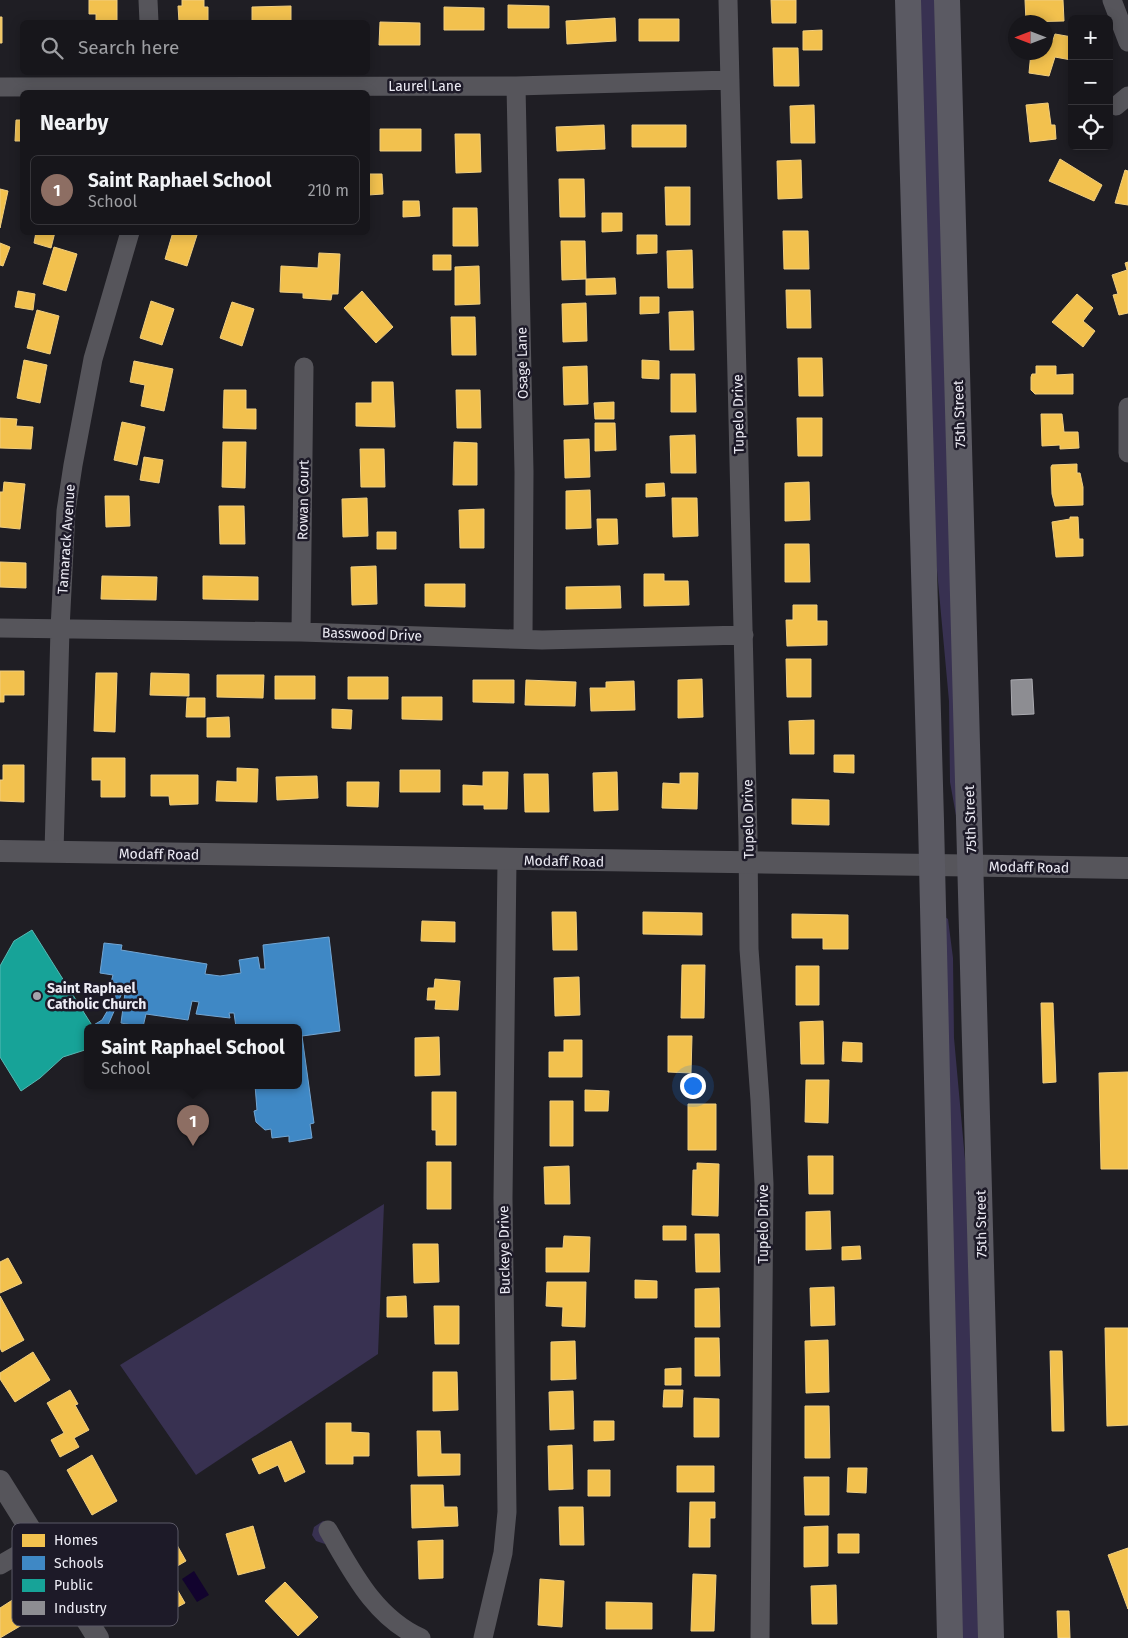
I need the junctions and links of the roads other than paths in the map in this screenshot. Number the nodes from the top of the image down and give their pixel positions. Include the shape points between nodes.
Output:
1 (148, 0) edge
2 (728, 0) edge
3 (908, 0) edge
4 (948, 0) edge
5 (1112, 0) edge
6 (149, 20) edge
7 (1128, 42) edge
8 (730, 80) junction
9 (149, 84) edge
10 (516, 86) junction
11 (0, 87) edge
12 (129, 235) edge
13 (304, 367) dead end
14 (1128, 407) edge
15 (1128, 453) edge
16 (0, 628) edge
17 (60, 629) junction
18 (301, 632) junction
19 (744, 635) junction
20 (523, 639) junction
21 (0, 851) edge
22 (54, 852) junction
23 (507, 860) junction
24 (749, 864) junction
25 (932, 866) junction
26 (972, 866) junction
27 (1128, 868) edge
28 (0, 1481) edge
29 (26, 1523) edge
30 (328, 1530) dead end
31 (12, 1558) edge
32 (0, 1565) edge
33 (90, 1626) edge
34 (98, 1638) edge
35 (421, 1638) edge
36 (483, 1638) edge
37 (760, 1638) edge
38 (950, 1638) edge
39 (991, 1638) edge

1 - 6 street
2 - 8 street, Tupelo Drive
3 - 25 main road
4 - 26 main road, 75th Street
5 - 7 street
8 - 10 street, Laurel Lane
8 - 19 street, Tupelo Drive
9 - 10 street, Laurel Lane
9 - 11 street, Laurel Lane
10 - 20 street, Osage Lane via 524,472
12 - 17 street, Tamarack Avenue via 93,359 72,464
13 - 18 street, Rowan Court
14 - 15 street
16 - 17 street, Basswood Drive
17 - 18 street, Basswood Drive
17 - 22 street, Tamarack Avenue
18 - 20 street, Basswood Drive
19 - 20 street, Basswood Drive
19 - 24 street, Tupelo Drive
21 - 22 street, Modaff Road
22 - 23 street, Modaff Road
23 - 24 street, Modaff Road
23 - 36 street, Buckeye Drive via 503,1198 507,1512 503,1553
24 - 25 street, Modaff Road
24 - 37 street, Tupelo Drive via 748,949 764,1184
25 - 26 street, Modaff Road
25 - 38 main road
26 - 27 street, Modaff Road
26 - 39 main road, 75th Street
28 - 29 street
30 - 35 street via 370,1598 396,1624
31 - 32 street
33 - 34 street

